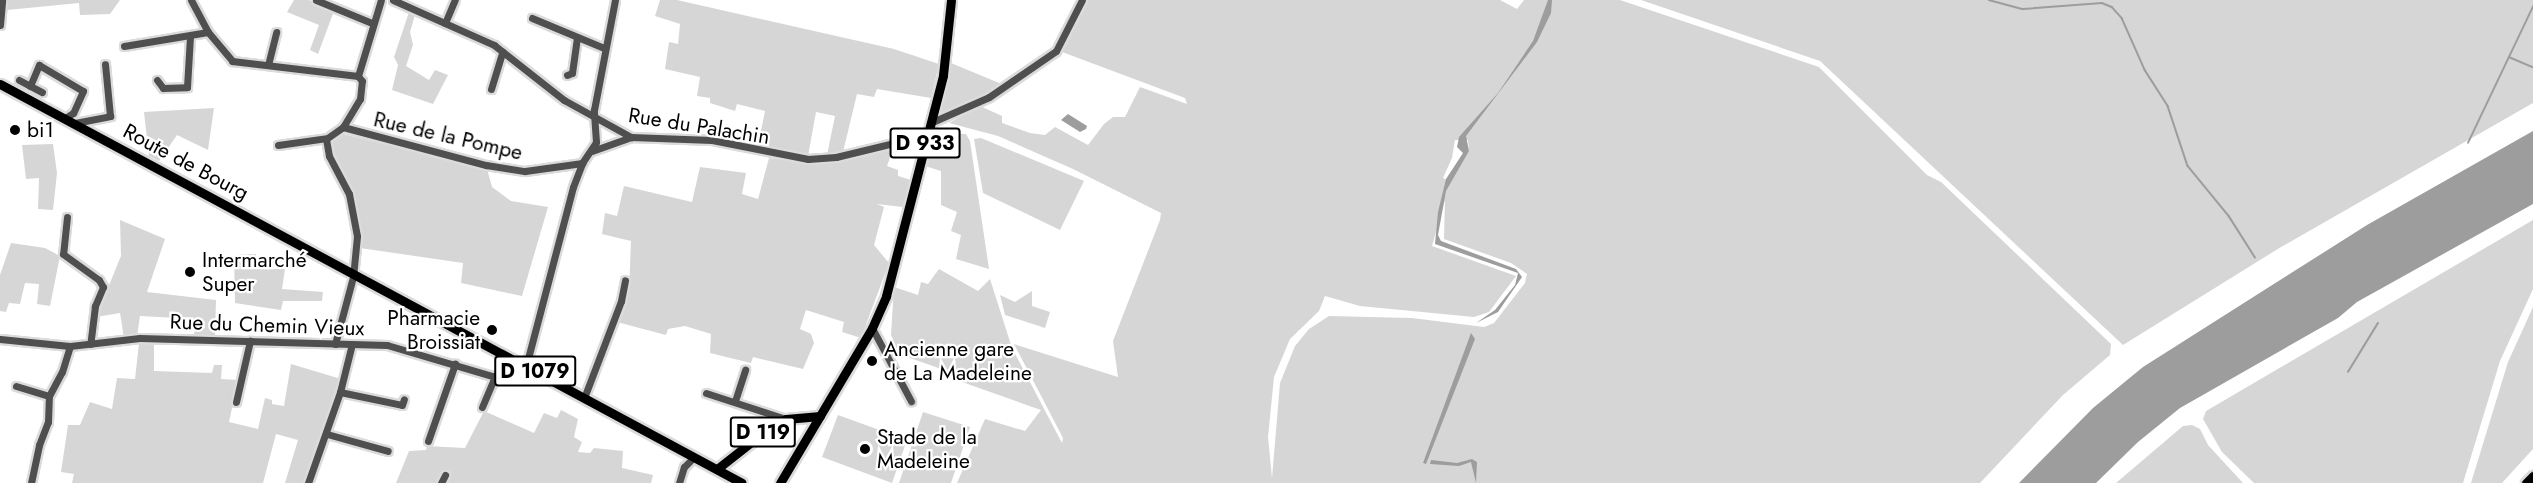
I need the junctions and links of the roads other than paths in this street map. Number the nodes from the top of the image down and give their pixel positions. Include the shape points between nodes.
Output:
1 (2, 0) edge
2 (191, 0) edge
3 (316, 0) edge
4 (381, 0) edge
5 (393, 0) edge
6 (455, 0) edge
7 (615, 0) edge
8 (951, 0) edge
9 (1082, 0) edge
10 (532, 18) dead end
11 (372, 23) junction
12 (445, 23) junction
13 (0, 25) edge
14 (208, 32) junction
15 (276, 32) dead end
16 (190, 37) junction
17 (577, 38) junction
18 (124, 46) dead end
19 (604, 48) junction
20 (502, 52) junction
21 (105, 64) dead end
22 (268, 65) junction
23 (567, 75) dead end
24 (358, 76) junction
25 (157, 80) dead end
26 (19, 81) dead end
27 (0, 84) edge
28 (30, 86) junction
29 (491, 89) dead end
30 (42, 92) dead end
31 (65, 118) junction
32 (595, 120) junction
33 (75, 123) junction
34 (930, 123) junction
35 (343, 128) junction
36 (927, 135) junction
37 (631, 136) junction
38 (327, 138) junction
39 (278, 145) dead end
40 (592, 151) junction
41 (582, 163) junction
42 (67, 217) dead end
43 (354, 272) junction
44 (625, 279) dead end
45 (875, 332) junction
46 (0, 339) edge
47 (250, 341) junction
48 (90, 344) junction
49 (335, 344) junction
50 (352, 344) junction
51 (70, 345) junction
52 (455, 364) junction
53 (526, 366) junction
54 (745, 370) dead end
55 (495, 376) junction
56 (16, 386) dead end
57 (340, 392) junction
58 (706, 393) dead end
59 (49, 396) junction
60 (584, 398) junction
61 (404, 399) dead end
62 (735, 400) junction
63 (911, 401) dead end
64 (236, 402) dead end
65 (482, 407) dead end
66 (820, 416) junction
67 (786, 419) junction
68 (327, 434) junction
69 (428, 441) dead end
70 (388, 451) dead end
71 (694, 457) junction
72 (717, 469) junction
73 (445, 475) dead end
74 (31, 483) edge
75 (308, 483) edge
76 (441, 483) edge
77 (680, 483) edge
78 (742, 483) edge
79 (780, 483) edge

1 - 13 street
2 - 14 street
3 - 11 street
4 - 11 street
5 - 12 street, Rue du Palachin
6 - 12 street
7 - 19 street
8 - 34 main road, D 933 via 943,75
9 - 34 street via 1056,51 989,97
10 - 17 street
11 - 24 street
12 - 20 street, Rue du Palachin
14 - 16 street
14 - 22 street via 232,61
15 - 22 street
16 - 18 street
16 - 25 street via 188,87 163,88
17 - 19 street
17 - 23 street via 572,73
19 - 32 street
20 - 29 street
20 - 32 street, Rue du Palachin
21 - 33 street via 110,116
22 - 24 street
24 - 35 street via 362,81 360,99
26 - 28 street
27 - 31 main road, Route de Bourg / D 1079
28 - 30 street
28 - 31 street via 39,65 82,91 73,113
31 - 33 main road, Route de Bourg / D 1079
32 - 37 street, Rue du Palachin
32 - 40 street via 596,142
33 - 43 main road, Route de Bourg / D 1079
34 - 36 main road, D 933
35 - 38 street
35 - 41 street, Rue de la Pompe via 486,165 525,171
36 - 37 street, Rue du Palachin via 836,157 808,159 712,140
36 - 45 main road, D 933
37 - 40 street
38 - 39 street
38 - 43 street via 329,156 353,210 357,236
40 - 41 street
41 - 53 street via 560,230
42 - 48 street via 63,254 103,287 94,306
43 - 49 street
43 - 53 main road, D 1079
44 - 60 street via 621,301
45 - 63 street
45 - 66 main road, D 933
46 - 51 street, Rue du Chemin Vieux
47 - 48 street, Rue du Chemin Vieux via 140,338
47 - 49 street, Rue du Chemin Vieux
47 - 64 street
48 - 51 street, Rue du Chemin Vieux
49 - 50 street, Rue du Chemin Vieux
50 - 52 street, Rue du Chemin Vieux via 402,348
50 - 57 street
51 - 59 street via 69,356
52 - 55 street, Rue du Chemin Vieux
52 - 69 street
53 - 55 street via 506,378
53 - 60 main road, D 1079
54 - 62 street
55 - 65 street
56 - 59 street
57 - 61 street via 402,405
57 - 68 street
58 - 62 street
59 - 74 street via 48,422
60 - 71 main road, D 1079
62 - 67 street
66 - 67 main road, D 119
66 - 79 main road, D 933
67 - 72 main road, D 119 via 760,434
68 - 70 street
68 - 75 street
71 - 72 main road, D 1079
71 - 77 street via 684,467
72 - 78 main road, D 1079
73 - 76 street

